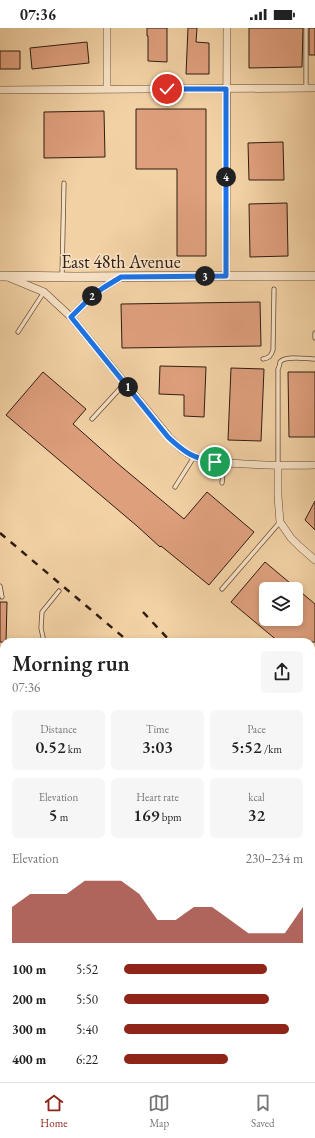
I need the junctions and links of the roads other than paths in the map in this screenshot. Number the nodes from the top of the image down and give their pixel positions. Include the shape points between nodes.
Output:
1 (107, 28) edge
2 (227, 28) edge
3 (306, 28) edge
4 (306, 88) junction
5 (315, 88) edge
6 (107, 89) junction
7 (226, 89) junction
8 (0, 90) edge
9 (64, 183) dead end
10 (2, 276) edge
11 (226, 276) junction
12 (315, 276) edge
13 (62, 277) junction
14 (121, 277) junction
15 (274, 289) dead end
16 (44, 292) junction
17 (71, 317) junction
18 (18, 332) dead end
19 (315, 332) edge
20 (315, 338) edge
21 (263, 359) dead end
22 (315, 360) edge
23 (125, 384) junction
24 (92, 419) dead end
25 (194, 457) junction
26 (224, 463) junction
27 (315, 465) edge
28 (278, 466) junction
29 (222, 483) dead end
30 (175, 487) dead end
31 (280, 522) junction
32 (315, 560) edge
33 (0, 586) edge
34 (222, 589) dead end
35 (59, 591) dead end
36 (2, 597) dead end
37 (43, 638) edge

1 - 6 street
2 - 7 street
3 - 4 lane
4 - 5 street
4 - 7 street
6 - 7 street
6 - 8 street
7 - 11 street
9 - 13 lane
10 - 13 street, East 48th Avenue
10 - 16 street
11 - 12 street, East 48th Avenue
11 - 14 street, East 48th Avenue
13 - 14 street, East 48th Avenue
14 - 17 street via 91,297
15 - 21 lane via 273,350 268,358
16 - 17 street
16 - 18 lane
17 - 23 street
19 - 20 lane
22 - 28 lane via 290,358 280,363 278,368
23 - 24 lane
23 - 25 street via 168,437
25 - 26 street
25 - 30 lane
26 - 28 street
26 - 29 lane
27 - 28 street
28 - 31 street
31 - 32 street via 291,538
31 - 34 lane
33 - 36 lane
35 - 37 lane via 42,612

